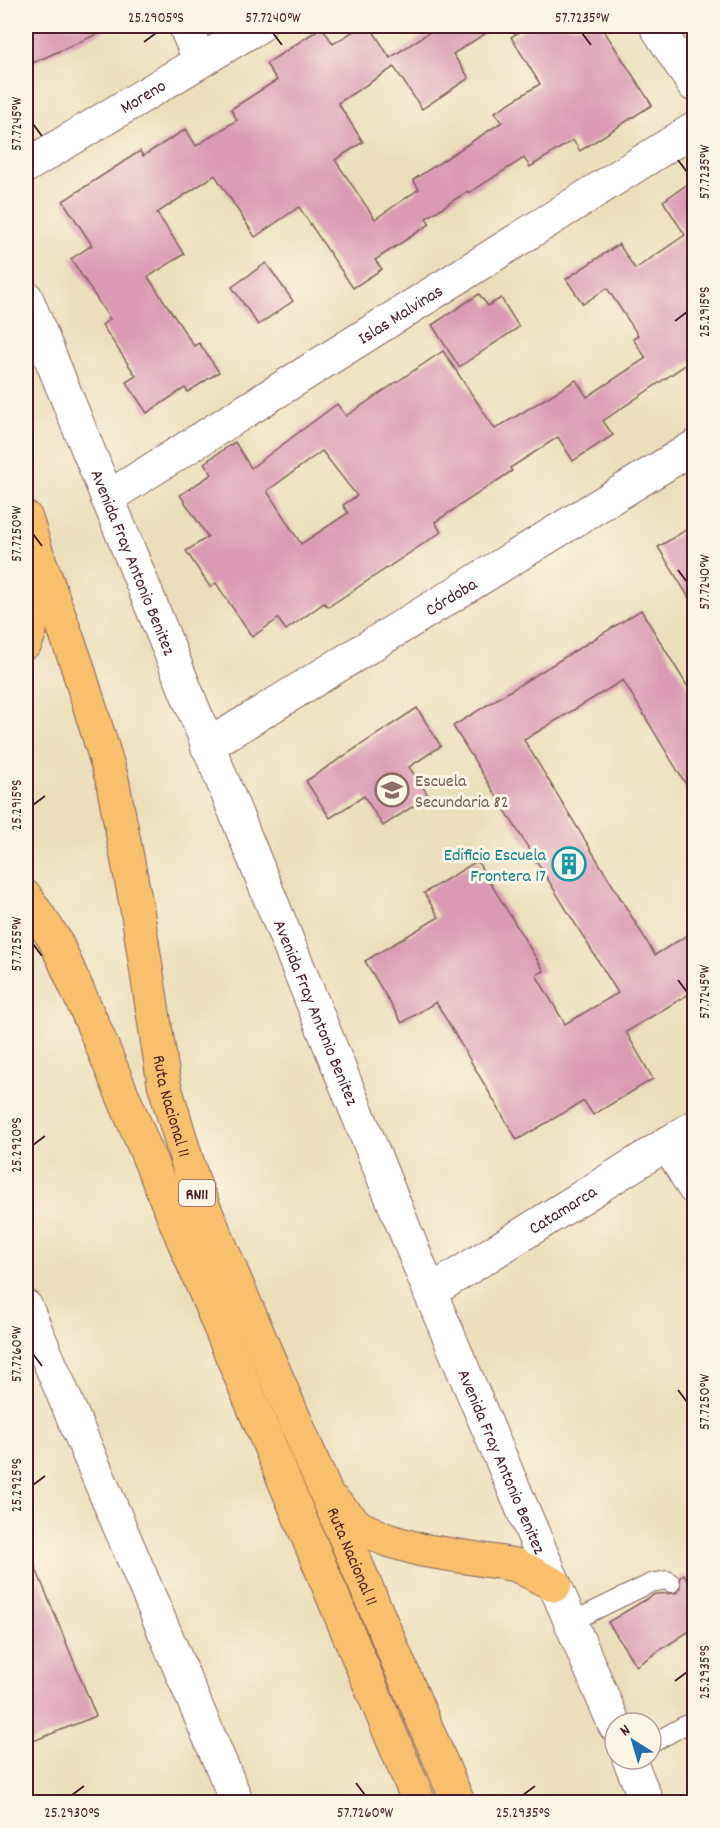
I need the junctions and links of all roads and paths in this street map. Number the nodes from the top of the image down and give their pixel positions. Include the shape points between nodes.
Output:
1 (185, 26) edge
2 (259, 26) edge
3 (656, 26) edge
4 (200, 61) junction
5 (694, 85) edge
6 (694, 129) edge
7 (26, 166) edge
8 (26, 297) edge
9 (694, 447) edge
10 (107, 498) junction
11 (26, 518) edge
12 (36, 551) junction
13 (26, 642) edge
14 (207, 746) junction
15 (26, 897) edge
16 (694, 1127) edge
17 (667, 1143) junction
18 (694, 1188) edge
19 (430, 1292) junction
20 (26, 1307) edge
21 (37, 1365) edge
22 (327, 1495) junction
23 (671, 1582) dead end
24 (555, 1585) junction
25 (571, 1622) junction
26 (609, 1711) edge
27 (694, 1720) edge
28 (663, 1737) edge
29 (634, 1771) edge
30 (237, 1803) edge
31 (419, 1803) edge
32 (458, 1803) edge
33 (647, 1803) edge

1 - 4 street
2 - 4 street, Moreno
3 - 5 street
4 - 7 street, Moreno
6 - 10 street, Islas Malvinas
8 - 10 street, Avenida Fray Antonio Benitez
9 - 14 street, Córdoba
10 - 14 street, Avenida Fray Antonio Benitez
11 - 12 highway, Ruta Nacional 11 / RN11
12 - 13 highway, Ruta Nacional 11 / RN11
12 - 22 highway, Ruta Nacional 11 / RN11 via 112,779 164,1084 175,1128 194,1184
14 - 19 street, Avenida Fray Antonio Benitez
15 - 31 highway, Ruta Nacional 11 / RN11 via 55,940 94,1027
16 - 17 street, Catamarca
17 - 18 street
17 - 19 street, Catamarca
19 - 24 street, Avenida Fray Antonio Benitez
20 - 21 street
21 - 30 street
22 - 24 highway via 359,1527 387,1540 421,1550 516,1565
22 - 32 highway, Ruta Nacional 11 / RN11
23 - 25 lane via 651,1583
24 - 25 street, Avenida Fray Antonio Benitez
25 - 26 street, Avenida Fray Antonio Benitez
27 - 28 lane
29 - 33 street

